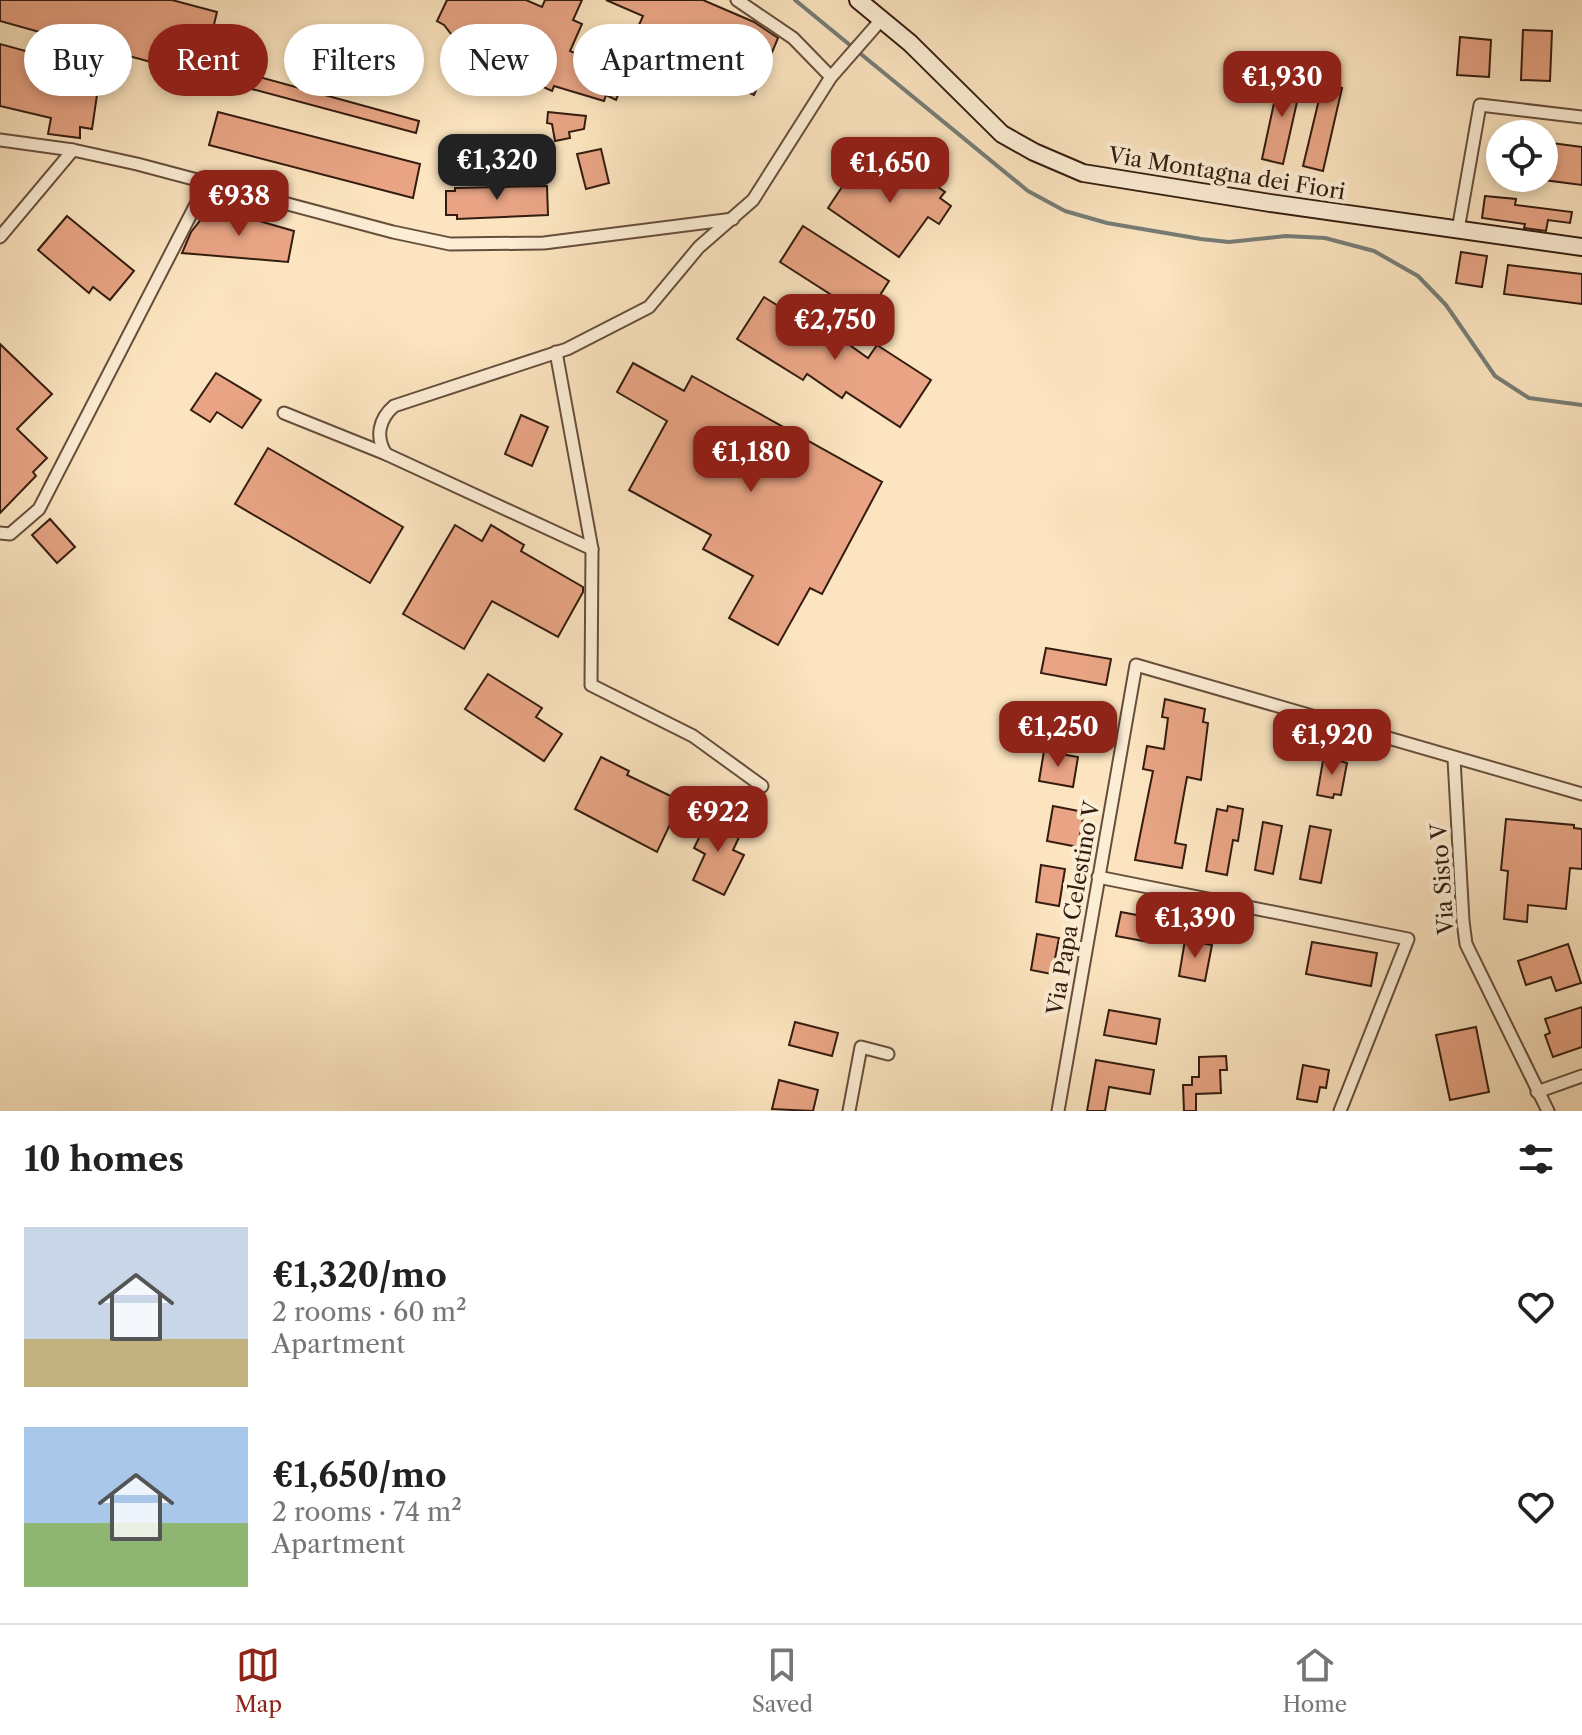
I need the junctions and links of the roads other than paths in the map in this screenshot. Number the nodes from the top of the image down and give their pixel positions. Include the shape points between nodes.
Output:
1 (737, 0) edge
2 (858, 0) edge
3 (876, 25) junction
4 (831, 77) junction
5 (1582, 117) edge
6 (0, 140) edge
7 (73, 150) junction
8 (208, 181) junction
9 (733, 219) junction
10 (1458, 230) junction
11 (0, 237) edge
12 (1582, 247) edge
13 (556, 352) junction
14 (284, 413) dead end
15 (386, 454) junction
16 (0, 533) edge
17 (592, 549) junction
18 (1454, 759) junction
19 (762, 786) dead end
20 (1582, 794) edge
21 (1098, 877) junction
22 (888, 1054) dead end
23 (1582, 1076) edge
24 (1537, 1092) junction
25 (849, 1111) edge
26 (1058, 1111) edge
27 (1340, 1111) edge
28 (1548, 1111) edge

1 - 4 street via 793,38
2 - 3 main road, Via Montagna dei Fiori
3 - 4 street
3 - 10 main road, Via Montagna dei Fiori via 910,43 1002,134 1083,173
4 - 9 street via 753,200
5 - 10 street via 1480,105
6 - 7 street
7 - 8 street
7 - 11 street
8 - 9 street via 450,244 544,243
8 - 16 street via 39,509 10,534
9 - 13 street via 699,247 649,307
10 - 12 main road, Via Montagna dei Fiori
13 - 15 street via 394,406 380,426
13 - 17 street
14 - 15 street
15 - 17 street
17 - 19 street via 591,685 693,736
18 - 20 street
18 - 21 street, Via Papa Celestino V via 1136,665
18 - 24 street, Via Sisto V via 1466,944
21 - 26 street, Via Papa Celestino V
21 - 27 street via 1408,939
22 - 25 street via 861,1047
23 - 24 street
24 - 28 street, Via Sisto V

